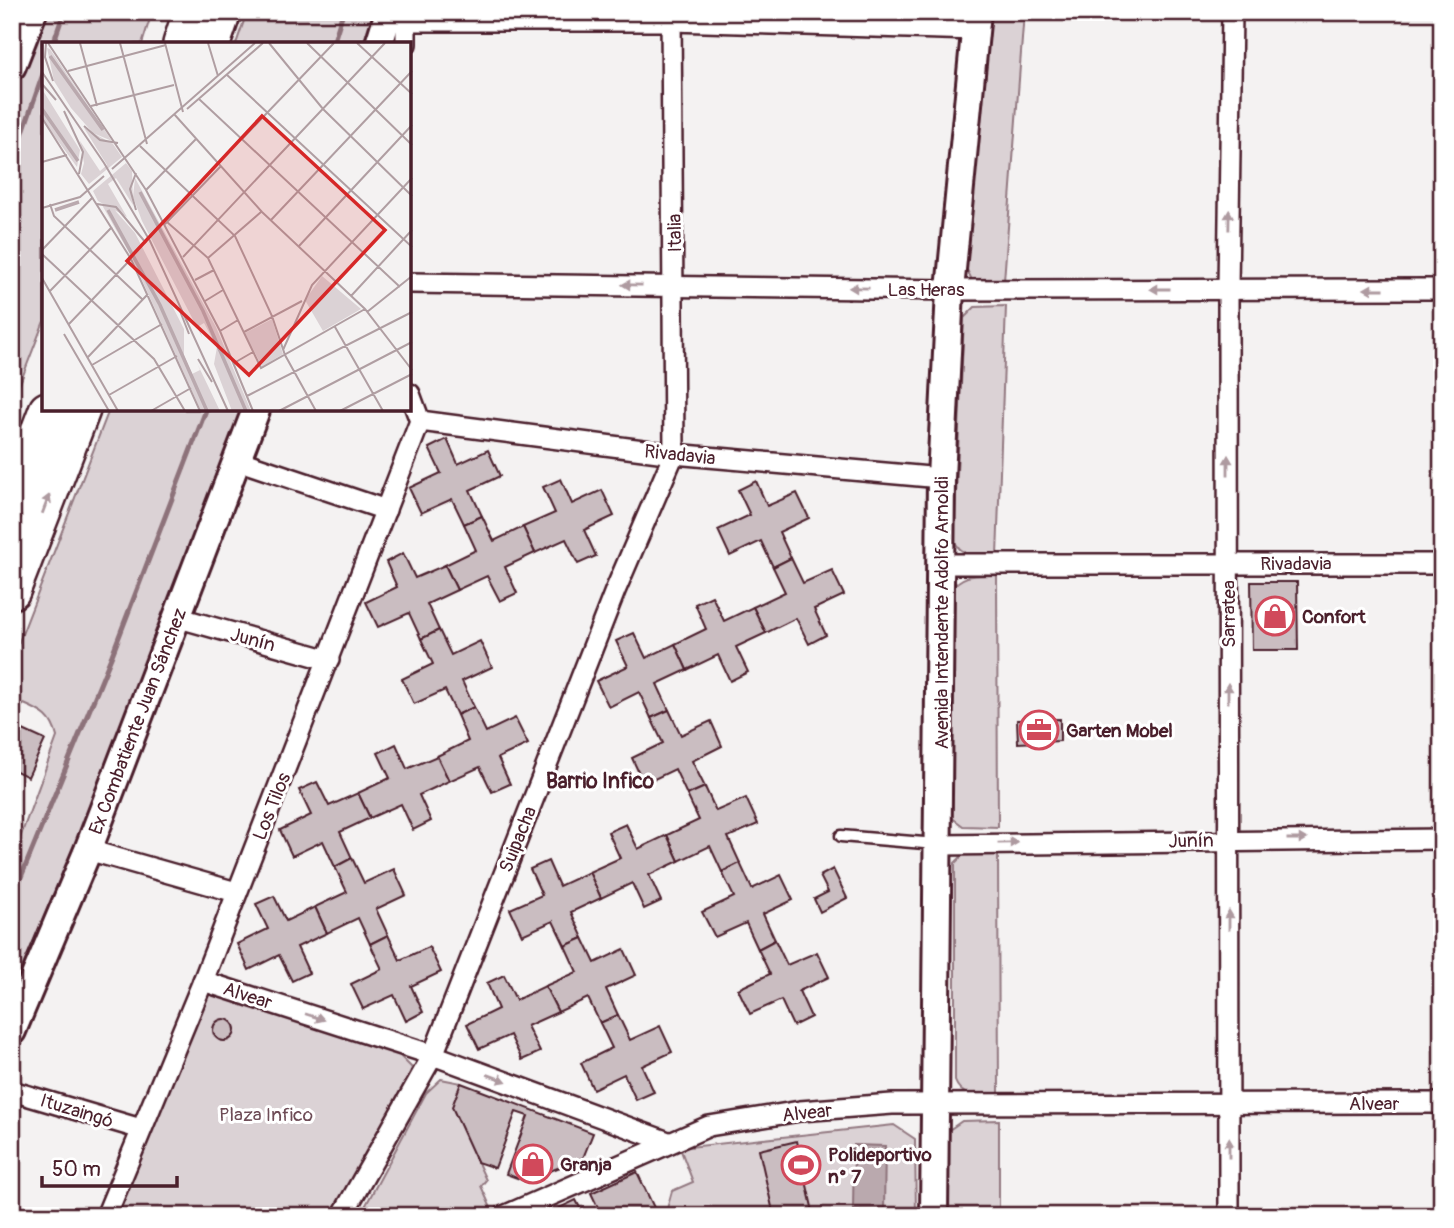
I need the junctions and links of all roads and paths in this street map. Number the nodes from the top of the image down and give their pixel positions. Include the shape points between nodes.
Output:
1 (1232, 12) edge
2 (26, 15) edge
3 (671, 17) edge
4 (977, 21) edge
5 (390, 24) edge
6 (404, 42) edge
7 (12, 66) edge
8 (411, 283) edge
9 (674, 286) junction
10 (1228, 288) junction
11 (1442, 289) edge
12 (950, 290) junction
13 (411, 396) edge
14 (47, 411) edge
15 (82, 411) edge
16 (256, 411) edge
17 (421, 421) junction
18 (34, 444) junction
19 (674, 454) junction
20 (237, 460) junction
21 (941, 478) junction
22 (12, 493) edge
23 (12, 502) edge
24 (386, 510) junction
25 (1228, 563) junction
26 (941, 564) junction
27 (1442, 564) edge
28 (12, 591) edge
29 (176, 617) junction
30 (329, 660) junction
31 (841, 836) dead end
32 (1228, 839) junction
33 (1442, 839) edge
34 (940, 845) junction
35 (88, 850) junction
36 (236, 892) junction
37 (203, 981) junction
38 (12, 1031) edge
39 (433, 1055) junction
40 (12, 1091) edge
41 (1229, 1103) junction
42 (1442, 1103) edge
43 (934, 1104) junction
44 (141, 1129) junction
45 (668, 1142) junction
46 (106, 1216) edge
47 (342, 1216) edge
48 (504, 1216) edge
49 (934, 1216) edge
50 (1229, 1216) edge

10 -> 1 street, Sarratea
2 - 7 main road
3 - 4 street
3 - 5 street
3 - 9 street, Italia
4 - 12 main road, Avenida Intendente Adolfo Arnoldi
5 - 6 street
9 -> 8 street, Las Heras
12 -> 9 street, Las Heras
9 - 19 street, Italia
11 -> 10 street, Las Heras
10 -> 12 street, Las Heras
25 -> 10 street, Sarratea
12 - 21 main road, Avenida Intendente Adolfo Arnoldi
13 - 17 street
14 - 18 highway
28 -> 15 highway
16 - 20 main road, Ex Combatiente Juan Sánchez
17 - 19 street, Rivadavia
17 - 24 street, Los Tilos
18 - 22 highway
18 - 23 highway
19 - 21 street, Rivadavia
19 - 39 street, Suipacha via 586,663
20 - 24 street
20 - 29 main road, Ex Combatiente Juan Sánchez
21 - 26 main road, Avenida Intendente Adolfo Arnoldi
24 - 30 street, Los Tilos
25 - 26 street, Rivadavia
25 - 27 street, Rivadavia
32 -> 25 street, Sarratea
26 - 34 main road, Avenida Intendente Adolfo Arnoldi
29 - 30 street, Junín
29 - 35 main road, Ex Combatiente Juan Sánchez
30 - 36 street, Los Tilos
31 - 34 lane
32 -> 33 street, Junín
34 -> 32 street, Junín
41 -> 32 street, Sarratea
34 - 43 main road, Avenida Intendente Adolfo Arnoldi
35 - 36 street
35 - 38 main road, Ex Combatiente Juan Sánchez
36 - 37 street, Los Tilos
37 -> 39 street, Alvear
37 - 44 street, Los Tilos
39 -> 45 street, Alvear
39 - 47 street, Suipacha
40 - 44 street, Ituzaingó
41 - 42 street, Alvear
41 - 43 street, Alvear
50 -> 41 street, Sarratea
43 - 45 street, Alvear via 800,1111 709,1126
43 - 49 main road, Avenida Intendente Adolfo Arnoldi
44 - 46 street, Los Tilos
45 - 48 street

